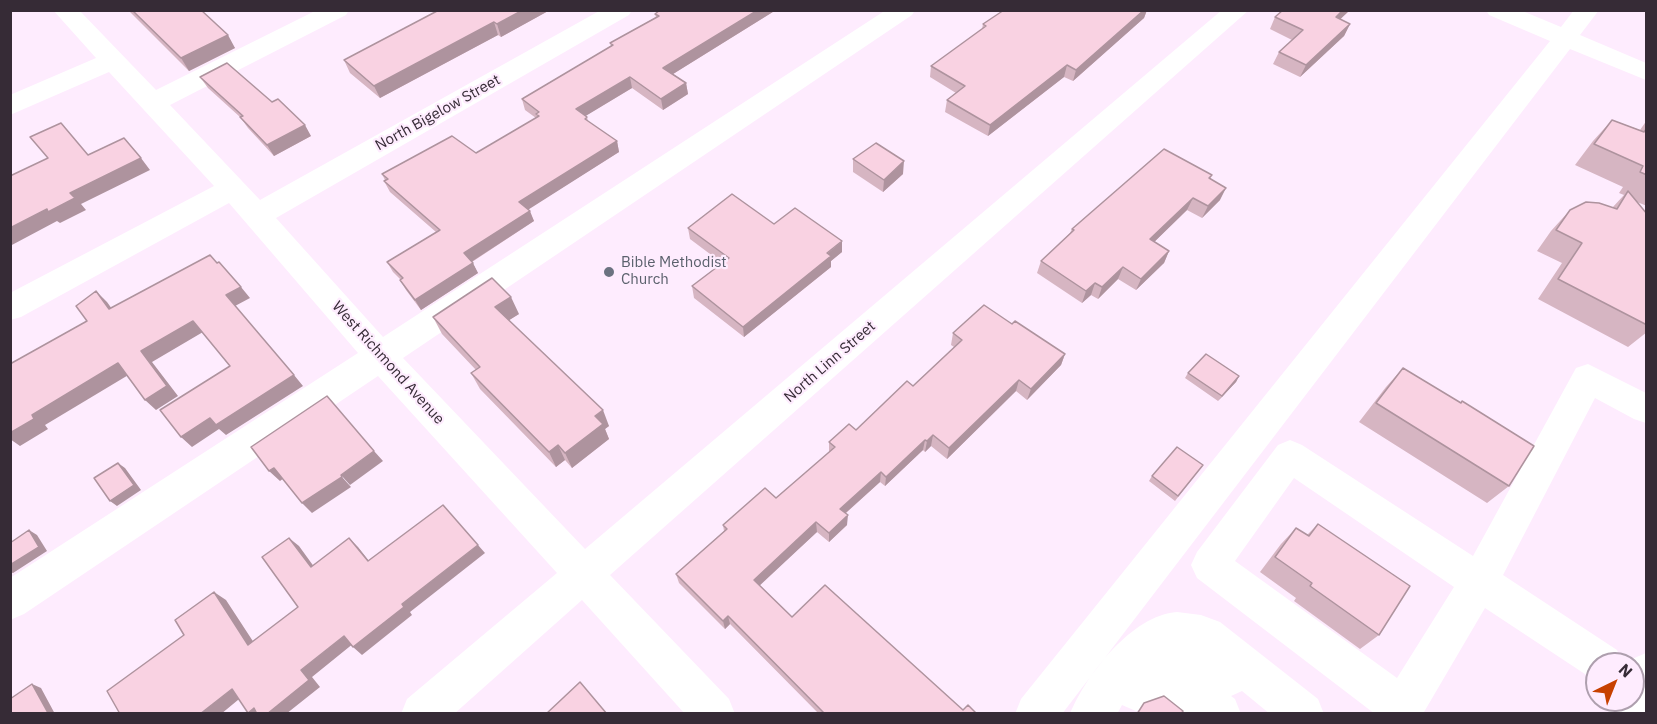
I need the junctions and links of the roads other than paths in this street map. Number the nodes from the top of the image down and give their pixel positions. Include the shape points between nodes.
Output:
1 (65, 10) edge
2 (337, 10) edge
3 (620, 10) edge
4 (903, 10) edge
5 (1237, 10) edge
6 (1498, 10) edge
7 (1587, 10) edge
8 (1564, 38) junction
9 (113, 60) junction
10 (1647, 72) edge
11 (152, 103) junction
12 (10, 106) edge
13 (233, 188) junction
14 (257, 215) junction
15 (10, 308) edge
16 (381, 357) junction
17 (1647, 409) edge
18 (584, 574) junction
19 (1479, 582) junction
20 (10, 602) edge
21 (1585, 652) edge
22 (1130, 698) edge
23 (422, 714) edge
24 (714, 714) edge
25 (1036, 714) edge
26 (1091, 714) edge
27 (1220, 714) edge
28 (1274, 714) edge
29 (1304, 714) edge

1 - 9 street, West Richmond Avenue
2 - 11 street
3 - 14 street, North Bigelow Street
4 - 16 street
5 - 18 street, North Linn Street
6 - 8 street
7 - 8 street
8 - 10 street
8 - 25 street
9 - 11 street, West Richmond Avenue
9 - 12 street
11 - 13 street, West Richmond Avenue
13 - 14 street, West Richmond Avenue
13 - 15 street
14 - 16 street, West Richmond Avenue
16 - 18 street, West Richmond Avenue
16 - 20 street
17 - 19 street via 1588,378
18 - 23 street, North Linn Street
18 - 24 street, West Richmond Avenue
19 - 19 street via 1290,456 1210,565 1391,700 1410,697
19 - 21 street
22 - 27 street via 1157,676 1179,682
22 - 28 street via 1153,667 1174,654 1203,657
26 - 29 street via 1137,653 1161,634 1188,631 1206,636

